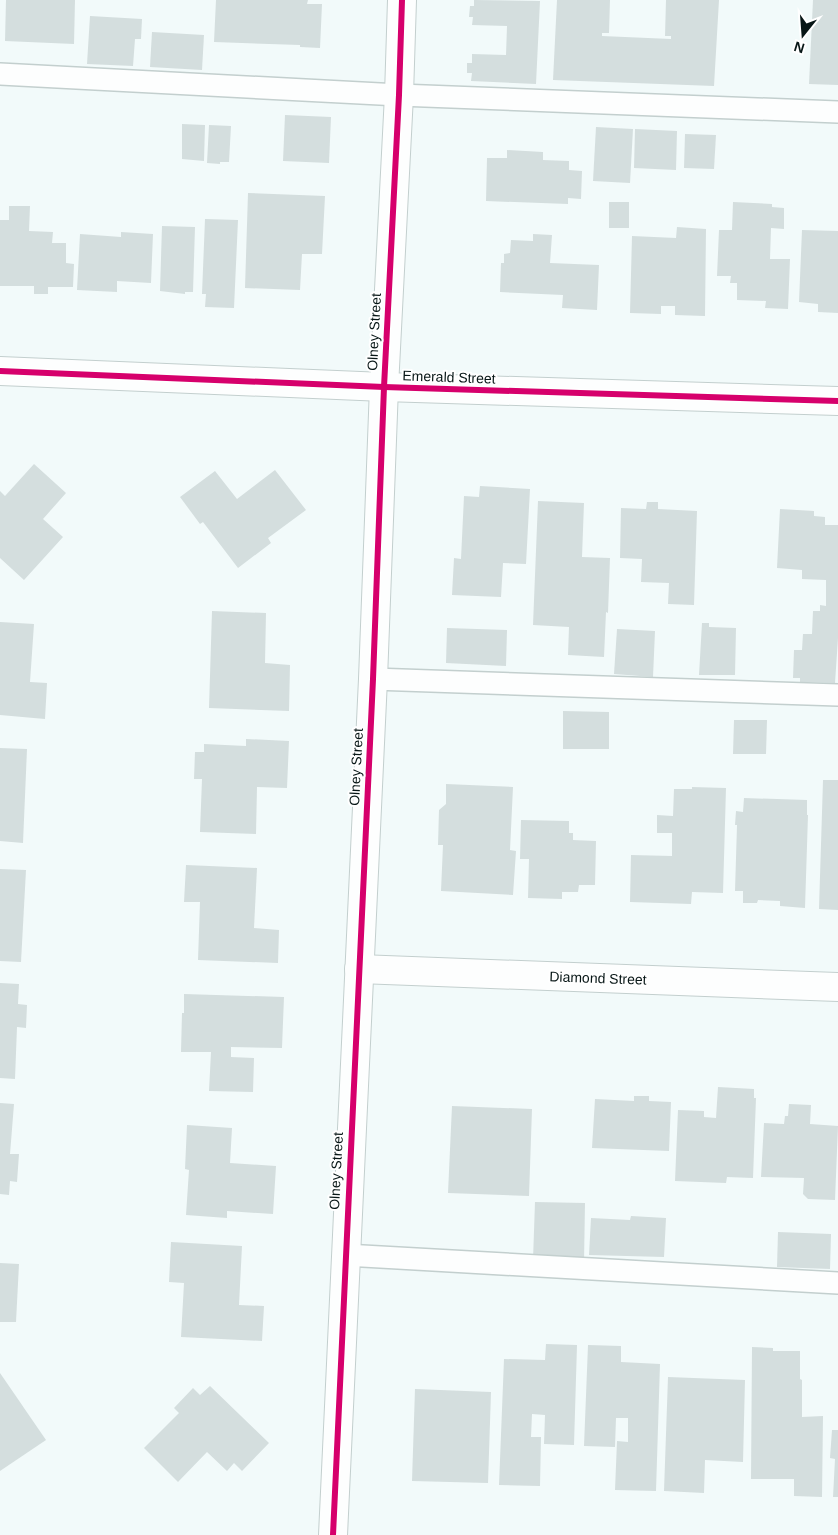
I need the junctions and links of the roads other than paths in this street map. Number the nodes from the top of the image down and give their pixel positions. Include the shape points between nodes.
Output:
1 (402, 0) edge
2 (0, 74) edge
3 (399, 94) junction
4 (838, 112) edge
5 (0, 371) edge
6 (384, 387) junction
7 (838, 401) edge
8 (373, 678) junction
9 (838, 695) edge
10 (358, 969) junction
11 (838, 987) edge
12 (345, 1255) junction
13 (838, 1282) edge
14 (333, 1535) edge

1 - 3 street, Olney Street
2 - 3 lane
3 - 4 lane
3 - 6 street, Olney Street
5 - 6 street, Emerald Street
6 - 7 street, Emerald Street
6 - 8 street, Olney Street
8 - 9 lane
8 - 10 street, Olney Street
10 - 11 street, Diamond Street
10 - 12 street, Olney Street
12 - 13 lane
12 - 14 street, Olney Street

